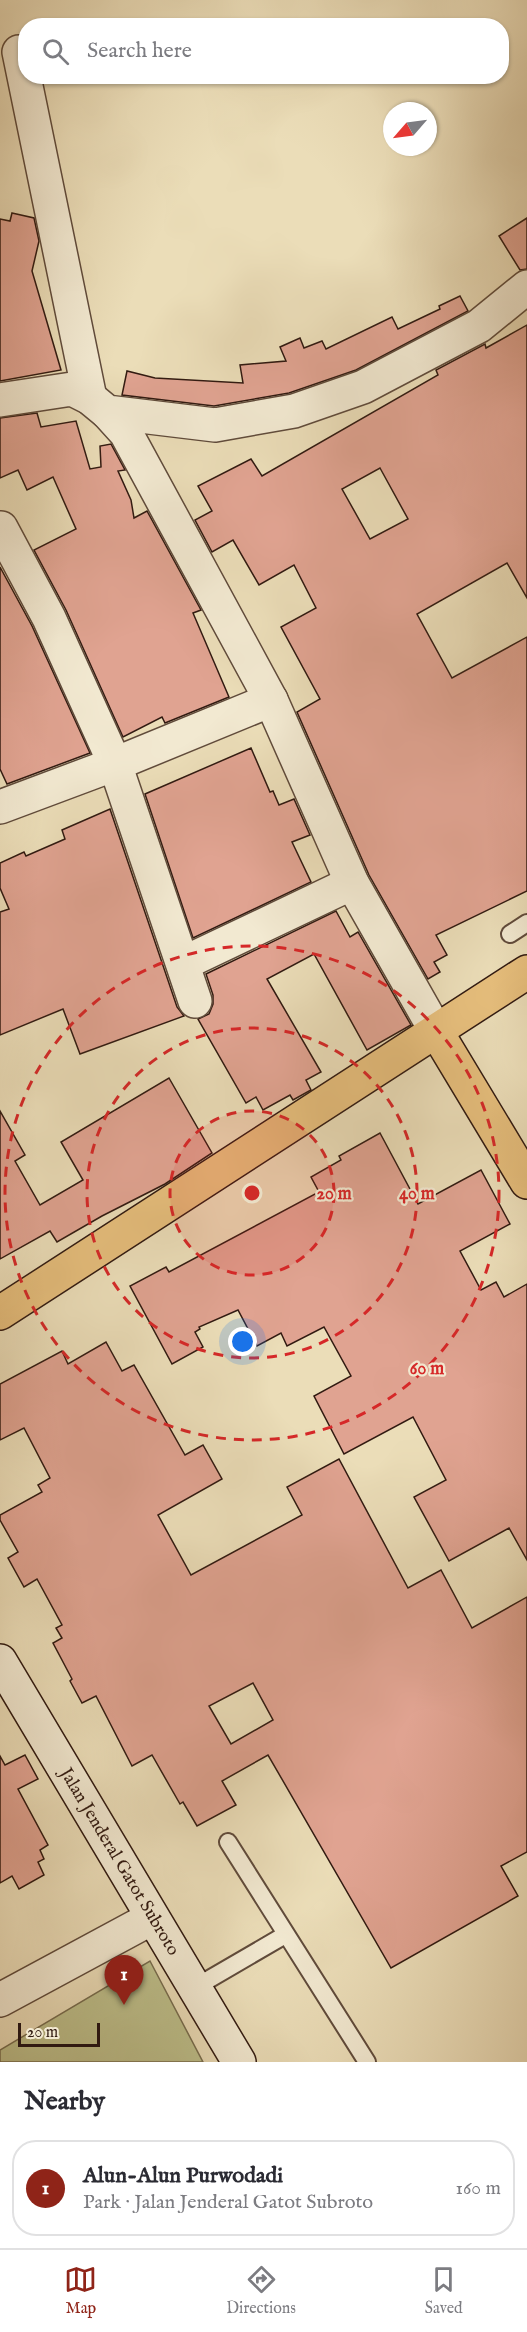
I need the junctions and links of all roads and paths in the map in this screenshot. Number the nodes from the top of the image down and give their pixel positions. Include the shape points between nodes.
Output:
1 (26, 84) edge
2 (527, 288) edge
3 (0, 400) edge
4 (99, 405) junction
5 (1, 528) edge
6 (271, 700) junction
7 (115, 764) junction
8 (0, 807) edge
9 (352, 883) junction
10 (527, 924) edge
11 (510, 934) dead end
12 (184, 963) junction
13 (527, 972) edge
14 (195, 1001) dead end
15 (436, 1031) junction
16 (527, 1182) edge
17 (0, 1313) edge
18 (0, 1661) edge
19 (228, 1842) dead end
20 (152, 1918) junction
21 (285, 1935) junction
22 (195, 1988) junction
23 (0, 2000) edge
24 (239, 2062) edge
25 (367, 2062) edge

1 - 4 street
2 - 4 street via 479,326 363,387 294,411 215,425
3 - 4 street via 72,389
4 - 6 street via 126,433
5 - 7 street via 49,618
6 - 7 street
6 - 9 street
7 - 8 street
7 - 12 street
9 - 12 street
9 - 15 street
10 - 11 lane
12 - 14 street
13 - 15 main road
15 - 16 main road
15 - 17 main road
18 - 20 street, Jalan Jenderal Gatot Subroto
19 - 21 lane
20 - 22 street, Jalan Jenderal Gatot Subroto
20 - 23 street
21 - 22 lane
21 - 25 lane
22 - 24 street, Jalan Jenderal Gatot Subroto

